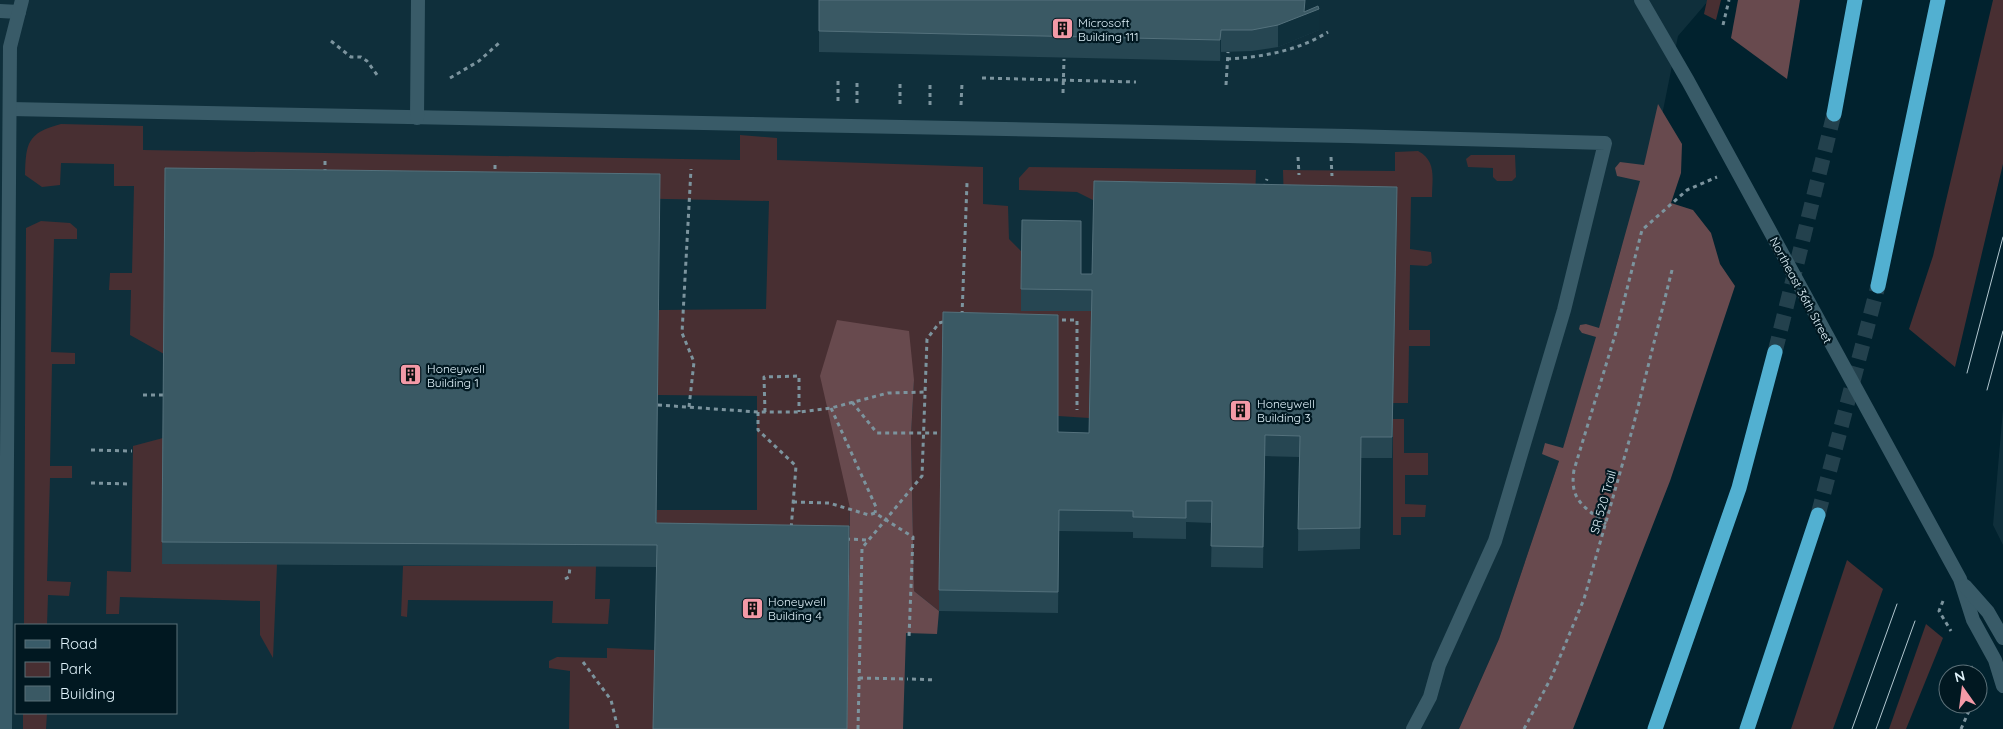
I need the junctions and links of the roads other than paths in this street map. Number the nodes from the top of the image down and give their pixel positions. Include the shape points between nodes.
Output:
1 (418, 0) edge
2 (1641, 0) edge
3 (1855, 0) edge
4 (1933, 0) edge
5 (1938, 0) edge
6 (20, 6) edge
7 (0, 12) edge
8 (1927, 44) junction
9 (10, 109) junction
10 (1834, 114) tunnel mouth
11 (417, 118) junction
12 (1878, 286) tunnel mouth
13 (1775, 352) tunnel mouth
14 (4, 475) edge
15 (1818, 515) tunnel mouth
16 (1960, 579) junction
17 (2003, 638) edge
18 (2003, 686) edge
19 (5, 729) edge
20 (1413, 729) edge
21 (1654, 729) edge
22 (1747, 729) edge

1 - 11 street
2 - 16 street, Northeast 36th Street
3 - 10 highway
4 - 8 highway
5 - 8 highway
6 - 7 street
6 - 9 street via 10,47
8 - 12 highway
9 - 11 street
9 - 14 street
11 - 20 street via 1605,143 1564,310 1496,541 1438,665 1430,697
13 - 21 highway via 1739,488
14 - 19 street
15 - 22 highway
16 - 17 street, Northeast 36th Street via 1988,612
16 - 18 street, Northeast 36th Street

